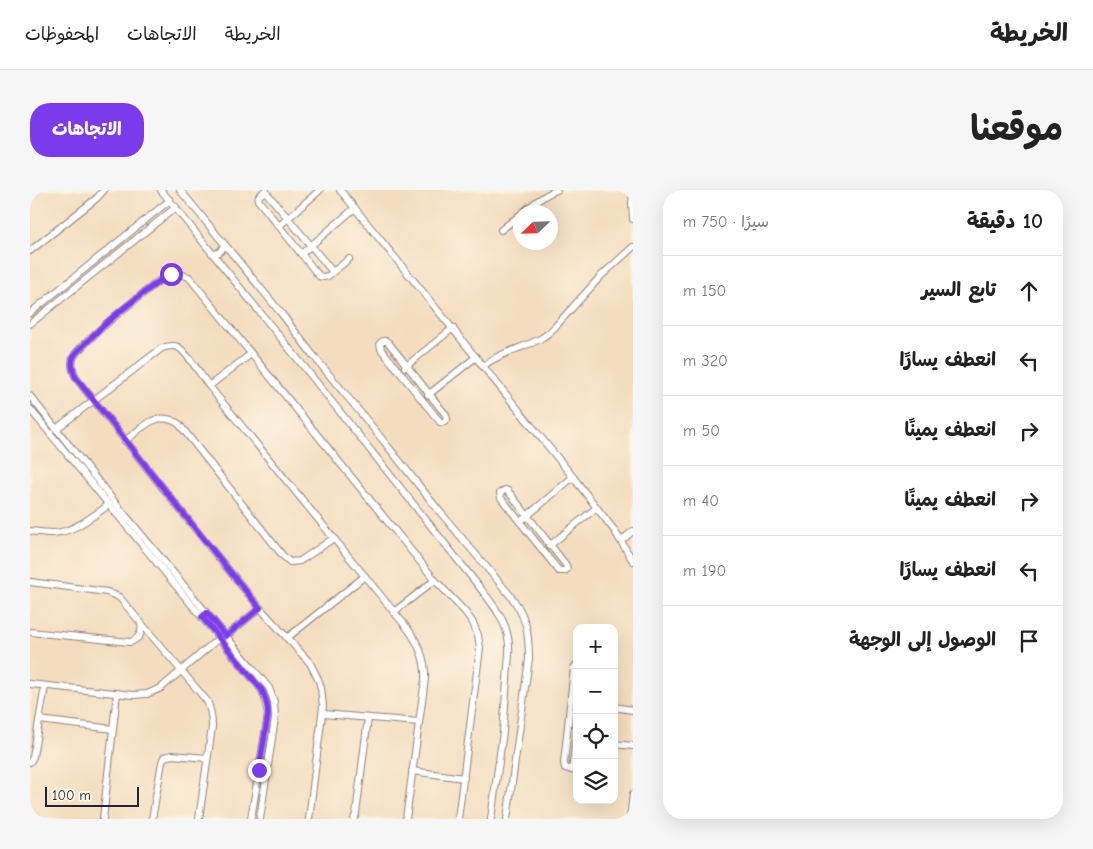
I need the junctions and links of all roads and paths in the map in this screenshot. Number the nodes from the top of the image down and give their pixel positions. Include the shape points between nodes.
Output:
1 (104, 190) edge
2 (161, 190) edge
3 (180, 190) edge
4 (265, 190) edge
5 (320, 190) edge
6 (340, 190) edge
7 (557, 190) edge
8 (633, 194) edge
9 (170, 200) junction
10 (533, 205) edge
11 (176, 208) junction
12 (355, 208) junction
13 (288, 218) junction
14 (633, 219) edge
15 (513, 221) edge
16 (279, 226) junction
17 (501, 230) dead end
18 (224, 244) junction
19 (311, 246) junction
20 (633, 247) edge
21 (30, 252) edge
22 (214, 254) junction
23 (301, 254) junction
24 (624, 256) junction
25 (633, 257) edge
26 (237, 259) junction
27 (349, 259) dead end
28 (225, 267) junction
29 (332, 272) junction
30 (30, 313) edge
31 (30, 324) edge
32 (453, 328) junction
33 (251, 354) junction
34 (476, 357) junction
35 (407, 366) junction
36 (483, 366) junction
37 (399, 372) junction
38 (209, 386) junction
39 (430, 394) junction
40 (30, 396) edge
41 (94, 400) junction
42 (422, 400) junction
43 (30, 409) edge
44 (56, 429) junction
45 (125, 441) junction
46 (85, 471) junction
47 (573, 477) junction
48 (109, 505) junction
49 (596, 508) junction
50 (528, 516) junction
51 (520, 522) junction
52 (633, 530) edge
53 (30, 533) edge
54 (334, 538) junction
55 (621, 541) junction
56 (551, 545) junction
57 (543, 551) junction
58 (633, 561) edge
59 (365, 576) junction
60 (434, 580) junction
61 (30, 582) edge
62 (260, 608) junction
63 (394, 612) junction
64 (204, 615) junction
65 (140, 622) junction
66 (30, 632) edge
67 (226, 636) junction
68 (219, 638) junction
69 (287, 638) junction
70 (182, 671) junction
71 (30, 684) edge
72 (45, 686) junction
73 (117, 693) junction
74 (573, 701) edge
75 (618, 708) edge
76 (633, 710) edge
77 (323, 714) junction
78 (368, 718) junction
79 (39, 720) junction
80 (419, 722) junction
81 (112, 730) junction
82 (566, 737) junction
83 (573, 738) edge
84 (618, 744) edge
85 (633, 746) edge
86 (207, 758) junction
87 (30, 762) edge
88 (573, 770) edge
89 (412, 771) junction
90 (464, 778) junction
91 (633, 794) edge
92 (103, 819) edge
93 (152, 819) edge
94 (199, 819) edge
95 (251, 819) edge
96 (260, 819) edge
97 (309, 819) edge
98 (354, 819) edge
99 (406, 819) edge
100 (458, 819) edge
101 (491, 819) edge
102 (507, 819) edge
103 (630, 819) edge

1 - 21 street
2 - 9 street
3 - 18 street
4 - 13 street
4 - 16 street via 258,200
5 - 13 street
6 - 12 street
7 - 10 street
8 - 14 street
9 - 11 street
9 - 30 street
11 - 22 street
11 - 31 street
12 - 19 street
12 - 32 street
13 - 16 street
13 - 19 street
15 - 17 street
16 - 23 street
18 - 22 street via 220,252
18 - 26 street
19 - 23 street
19 - 29 street
20 - 24 street
22 - 28 street
23 - 29 street via 319,276 326,277
24 - 25 street
24 - 36 street via 548,333 539,340 497,356
26 - 28 street
26 - 102 street via 522,613 528,634 529,659
27 - 29 street
28 - 101 street via 486,595 505,624 510,644 503,732
32 - 34 street
32 - 35 street
33 - 38 street
33 - 41 street via 189,277 171,274 112,319 74,355 72,363 76,378
33 - 60 street
34 - 36 street
34 - 39 street
35 - 37 street
35 - 37 street via 388,342 383,341 381,349
35 - 39 street
36 - 47 street
37 - 42 street
38 - 41 street via 183,351 175,346 166,346
38 - 54 street
39 - 42 street
39 - 42 street via 446,415 445,422 440,422
40 - 44 street
41 - 44 street
41 - 45 street
43 - 46 street
44 - 46 street
45 - 54 street via 156,419 168,418 179,424 290,562 304,559
45 - 62 street
46 - 48 street
46 - 64 street
47 - 49 street
47 - 50 street
48 - 53 street via 65,531
48 - 64 street
49 - 55 street
49 - 56 street
50 - 51 street
50 - 51 street via 508,491 502,490 501,498
50 - 56 street
51 - 57 street
52 - 55 street
54 - 59 street
55 - 58 street
56 - 57 street
56 - 57 street via 566,565 565,571 559,571
59 - 63 street
59 - 69 street
60 - 63 street
60 - 90 street via 466,613 479,641
61 - 65 street via 113,594
62 - 67 street
62 - 69 street
63 - 80 street via 414,636 424,662
64 - 67 street
64 - 68 street
65 - 66 street via 141,635 130,642
65 - 70 street
67 - 96 street via 266,684 274,702 275,718
68 - 70 street
68 - 95 street via 262,690 268,707
69 - 77 street via 315,671 323,697
70 - 73 street via 154,691 140,695
70 - 86 street via 211,710
71 - 72 street
72 - 73 street
72 - 79 street
73 - 81 street
74 - 82 street
75 - 76 street
77 - 78 street
77 - 97 street
78 - 80 street
78 - 98 street
79 - 81 street
79 - 87 street
80 - 89 street
81 - 92 street
82 - 83 street
82 - 88 street via 564,766
84 - 85 street
86 - 93 street via 172,754 164,757
86 - 94 street
89 - 90 street
89 - 99 street
90 - 100 street
91 - 103 street

